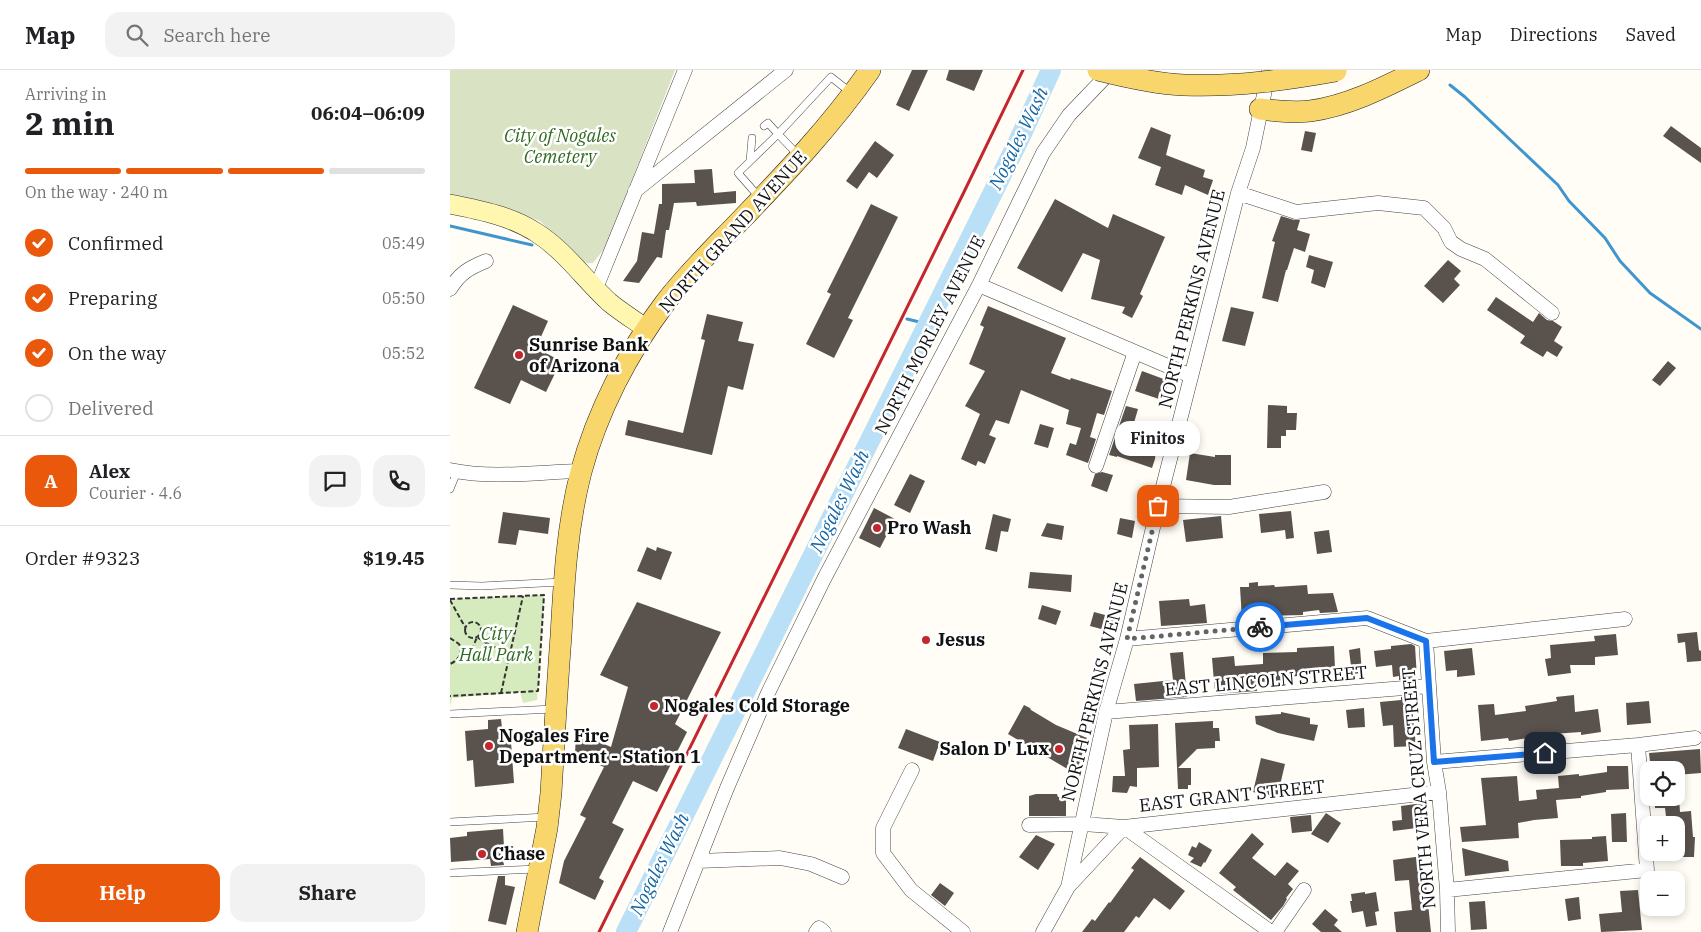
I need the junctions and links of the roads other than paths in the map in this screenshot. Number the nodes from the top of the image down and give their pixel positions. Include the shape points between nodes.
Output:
1 (685, 70) edge
2 (786, 70) edge
3 (870, 70) edge
4 (1098, 70) edge
5 (1112, 70) edge
6 (1269, 70) edge
7 (1337, 70) edge
8 (1419, 70) edge
9 (852, 94) junction
10 (1260, 109) junction
11 (764, 126) dead end
12 (778, 134) junction
13 (752, 138) dead end
14 (801, 158) junction
15 (750, 161) junction
16 (634, 192) junction
17 (1238, 193) junction
18 (761, 199) junction
19 (450, 204) edge
20 (486, 261) dead end
21 (979, 284) junction
22 (596, 288) junction
23 (450, 290) edge
24 (1552, 313) dead end
25 (647, 329) junction
26 (1135, 352) junction
27 (1191, 376) junction
28 (1096, 466) dead end
29 (454, 471) edge
30 (582, 471) junction
31 (450, 490) edge
32 (1324, 492) dead end
33 (1158, 506) junction
34 (564, 582) junction
35 (450, 586) edge
36 (1625, 619) dead end
37 (1127, 639) junction
38 (1426, 641) junction
39 (1429, 686) junction
40 (556, 708) junction
41 (1106, 712) junction
42 (450, 714) edge
43 (1695, 738) dead end
44 (1638, 745) junction
45 (1434, 762) junction
46 (912, 770) dead end
47 (1439, 792) junction
48 (549, 817) junction
49 (450, 822) edge
50 (1082, 824) junction
51 (1029, 825) dead end
52 (1124, 826) junction
53 (698, 861) junction
54 (540, 869) junction
55 (450, 873) edge
56 (842, 877) dead end
57 (1068, 887) junction
58 (1304, 890) dead end
59 (1447, 890) junction
60 (953, 929) edge
61 (673, 930) edge
62 (527, 932) edge
63 (816, 932) edge
64 (824, 932) edge
65 (1043, 932) edge
66 (1271, 932) edge
67 (1275, 932) edge
68 (1448, 932) edge

1 - 16 street
2 - 16 street
3 - 9 main road, NORTH GRAND AVENUE
4 - 7 main road, bridge via 1183,85 1284,81
5 - 21 street, NORTH MORLEY AVENUE via 1069,115 1043,153
6 - 10 street, NORTH PERKINS AVENUE
8 - 10 main road via 1343,103 1310,111
9 - 12 lane via 832,77
9 - 14 main road, NORTH GRAND AVENUE
10 - 17 street, NORTH PERKINS AVENUE via 1253,148
11 - 12 lane via 768,123
12 - 14 lane
12 - 15 lane
13 - 15 lane
14 - 18 main road, NORTH GRAND AVENUE
15 - 18 lane via 738,173
16 - 22 street
17 - 24 street via 1296,212 1378,203 1424,208 1444,228 1452,242 1485,259
17 - 27 street, NORTH PERKINS AVENUE
18 - 25 main road, NORTH GRAND AVENUE via 687,276
19 - 22 street via 522,224 552,244
20 - 23 street via 457,277
21 - 26 street
21 - 53 street, NORTH MORLEY AVENUE via 768,693
22 - 25 street
25 - 30 main road, NORTH GRAND AVENUE via 608,398
26 - 27 street
26 - 28 street
27 - 33 street, NORTH PERKINS AVENUE
29 - 30 street via 488,474
29 - 31 lane
30 - 34 main road, NORTH GRAND AVENUE via 567,544
32 - 33 street via 1229,507
33 - 37 street, NORTH PERKINS AVENUE
34 - 35 lane
34 - 40 main road, NORTH GRAND AVENUE
36 - 38 street
37 - 38 street via 1367,618
37 - 41 street, NORTH PERKINS AVENUE
38 - 39 street, NORTH VERA CRUZ STREET
39 - 41 street, EAST LINCOLN STREET
39 - 45 street, NORTH VERA CRUZ STREET
40 - 42 lane
40 - 48 main road, NORTH GRAND AVENUE
41 - 50 street, NORTH PERKINS AVENUE
43 - 44 street
44 - 45 street
44 - 59 street via 1647,870
45 - 47 street, NORTH VERA CRUZ STREET
46 - 60 street via 883,828 883,853 911,890
47 - 52 street, EAST GRANT STREET
47 - 59 street, NORTH VERA CRUZ STREET
48 - 49 lane
48 - 54 main road, NORTH GRAND AVENUE
50 - 51 street, EAST GRANT STREET
50 - 52 street, EAST GRANT STREET
50 - 57 street, NORTH PERKINS AVENUE
52 - 57 street
52 - 66 street
53 - 56 street via 780,858 811,864
53 - 61 street, NORTH MORLEY AVENUE
54 - 55 lane
54 - 62 main road, NORTH GRAND AVENUE
57 - 65 street
58 - 67 street
59 - 68 street, NORTH VERA CRUZ STREET
63 - 64 street via 819,928

